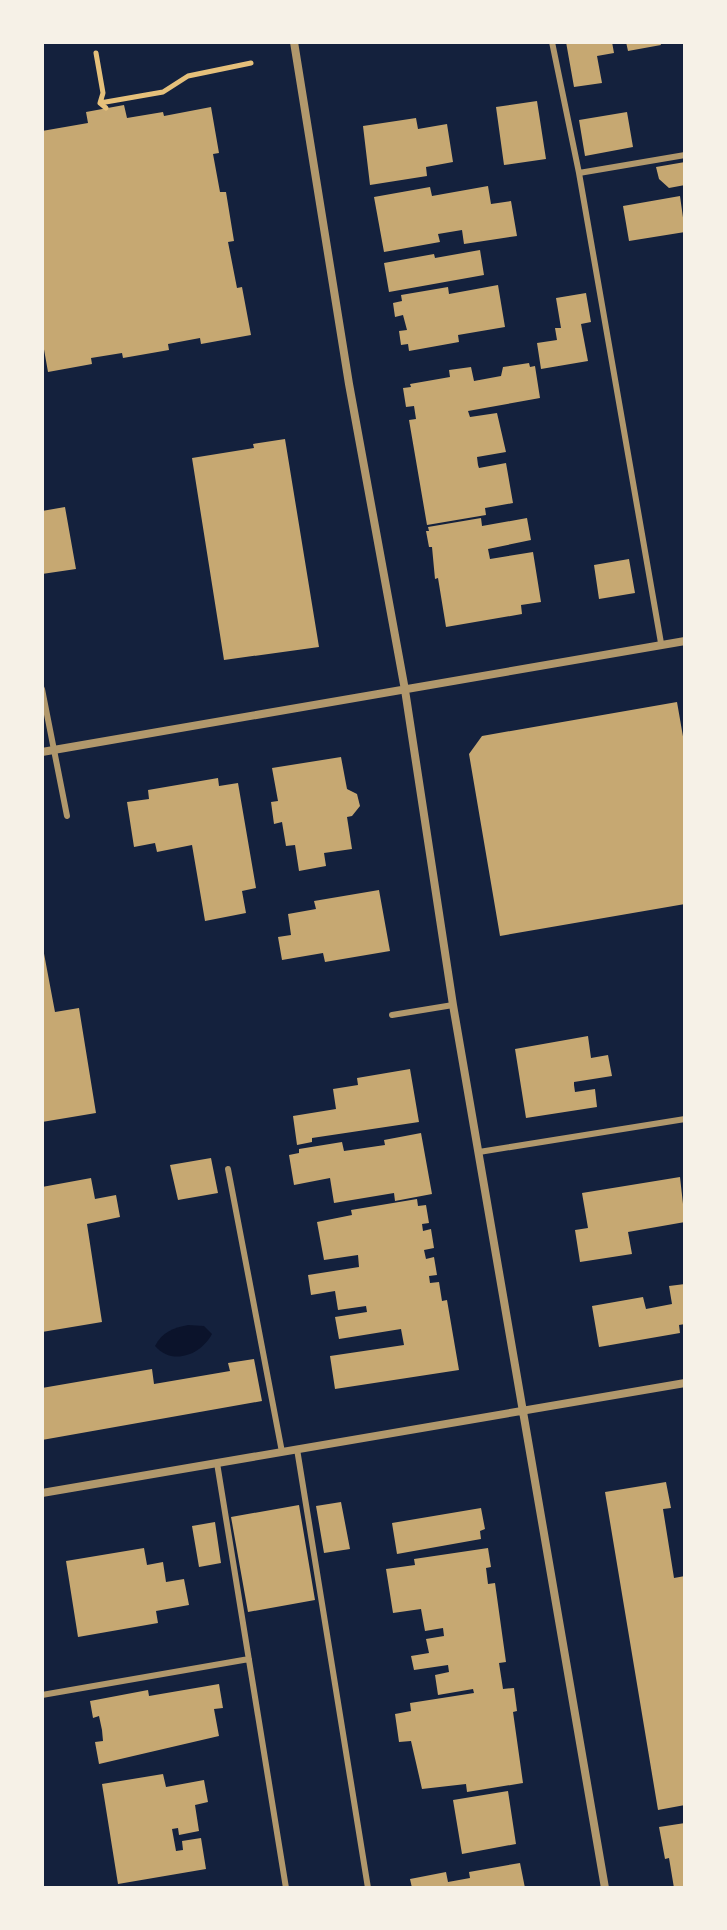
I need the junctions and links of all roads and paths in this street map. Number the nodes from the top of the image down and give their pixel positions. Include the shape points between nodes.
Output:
1 (294, 42) edge
2 (552, 42) edge
3 (96, 53) dead end
4 (251, 63) dead end
5 (685, 155) edge
6 (579, 173) junction
7 (685, 641) edge
8 (661, 643) junction
9 (42, 689) edge
10 (405, 690) junction
11 (52, 751) junction
12 (42, 752) edge
13 (67, 816) dead end
14 (453, 1005) junction
15 (392, 1015) dead end
16 (685, 1119) edge
17 (479, 1152) junction
18 (228, 1169) dead end
19 (685, 1383) edge
20 (524, 1410) junction
21 (297, 1449) junction
22 (282, 1452) junction
23 (217, 1463) junction
24 (42, 1493) edge
25 (249, 1659) junction
26 (42, 1695) edge
27 (286, 1888) edge
28 (368, 1888) edge
29 (605, 1888) edge

1 - 10 street
2 - 6 lane
3 - 4 path via 103,105 163,92 188,76
5 - 6 lane
6 - 8 lane
7 - 8 street
8 - 10 street
9 - 11 lane
10 - 11 street
10 - 14 street
11 - 12 street
11 - 13 lane
14 - 15 lane
14 - 17 street
16 - 17 lane
17 - 20 street
18 - 22 lane
19 - 20 street
20 - 21 street
20 - 29 street
21 - 22 street
21 - 28 lane
22 - 23 street
23 - 24 street
23 - 25 lane
25 - 26 lane
25 - 27 lane

